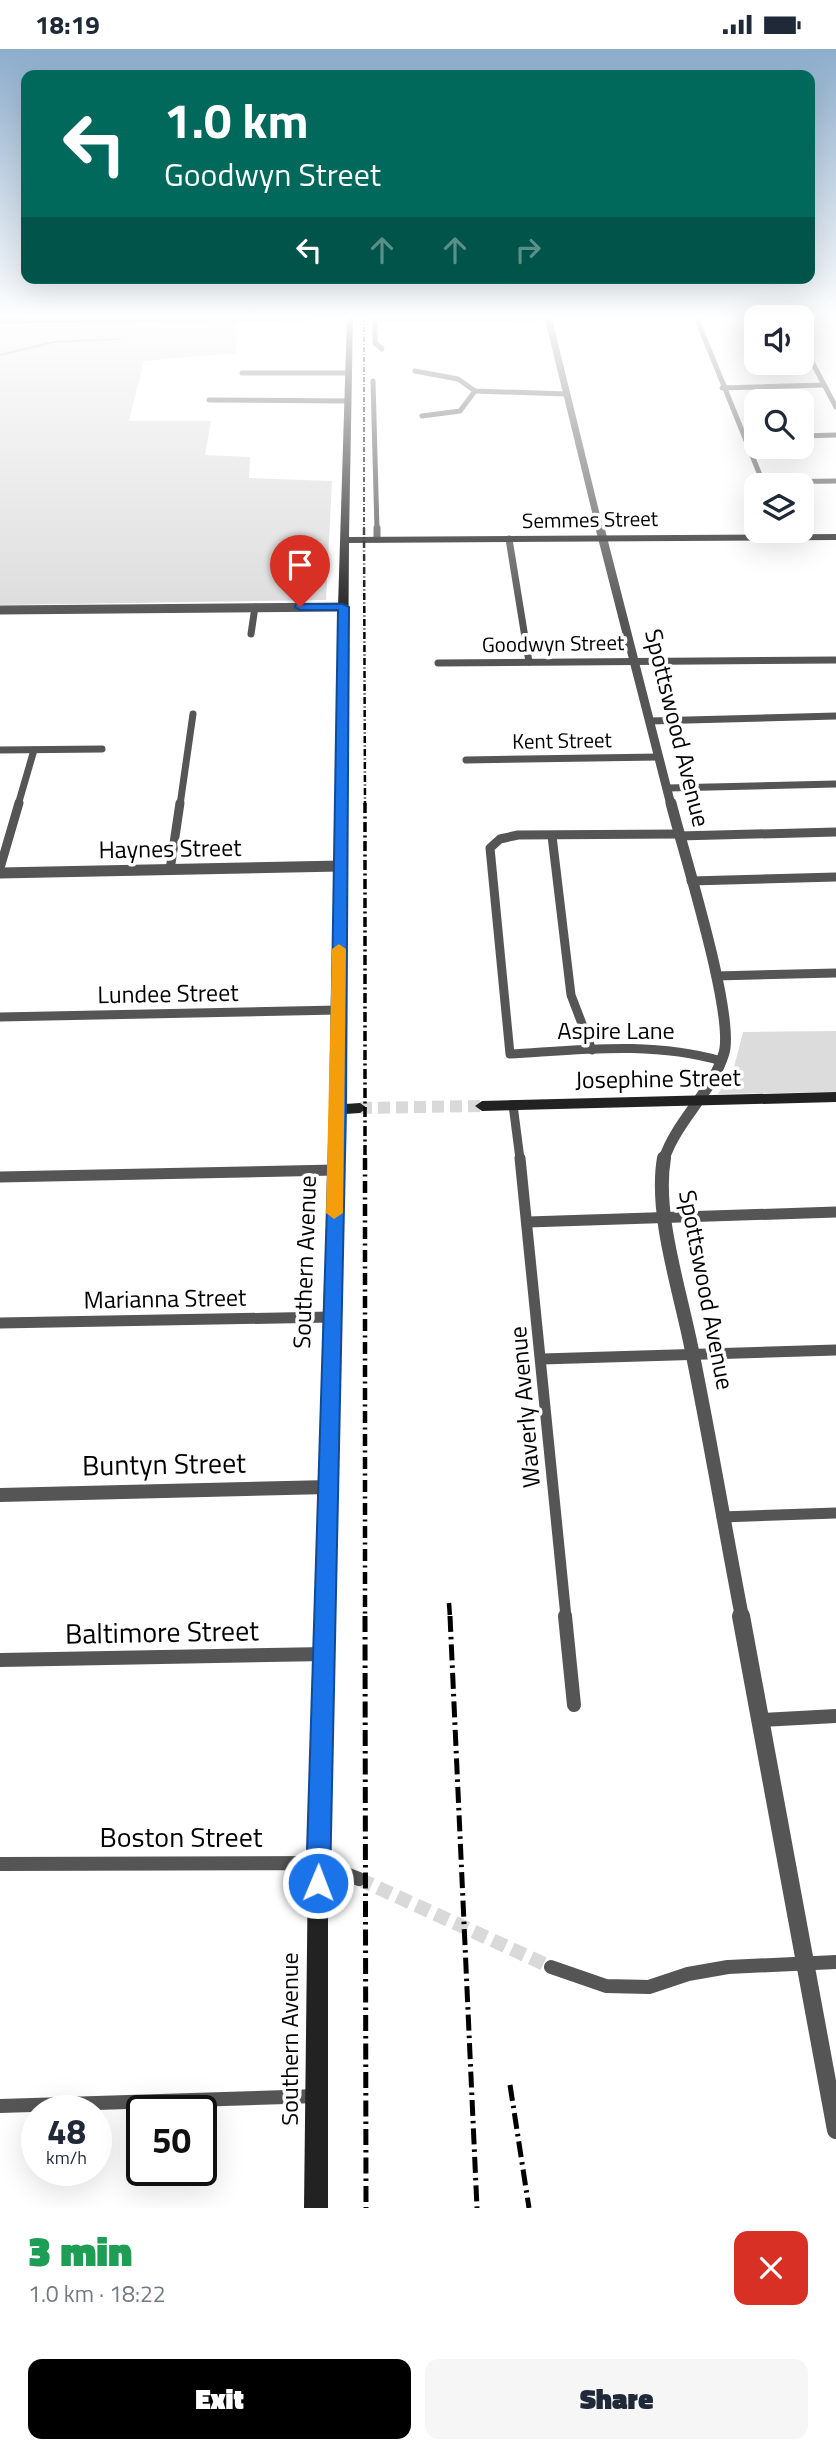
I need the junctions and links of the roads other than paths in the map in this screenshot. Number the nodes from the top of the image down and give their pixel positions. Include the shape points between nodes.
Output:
1 (348, 418) edge
2 (374, 418) edge
3 (573, 418) edge
4 (734, 418) edge
5 (836, 435) edge
6 (742, 436) joint
7 (814, 436) edge
8 (759, 473) edge
9 (836, 481) edge
10 (814, 482) edge
11 (744, 534) edge
12 (814, 535) edge
13 (836, 537) edge
14 (601, 538) junction
15 (377, 539) junction
16 (509, 539) junction
17 (345, 540) junction
18 (255, 607) junction
19 (343, 607) junction
20 (0, 610) edge
21 (251, 634) dead end
22 (836, 660) edge
23 (634, 661) junction
24 (528, 662) junction
25 (438, 663) dead end
26 (193, 714) dead end
27 (836, 716) edge
28 (650, 721) junction
29 (102, 749) dead end
30 (0, 750) edge
31 (34, 750) junction
32 (659, 757) junction
33 (466, 760) dead end
34 (836, 784) edge
35 (668, 788) junction
36 (836, 832) edge
37 (679, 835) junction
38 (552, 836) junction
39 (341, 866) junction
40 (0, 868) edge
41 (170, 870) junction
42 (0, 873) edge
43 (836, 877) edge
44 (691, 881) junction
45 (836, 972) edge
46 (716, 976) junction
47 (338, 1010) junction
48 (0, 1017) edge
49 (592, 1050) junction
50 (721, 1061) junction
51 (836, 1097) edge
52 (696, 1101) junction
53 (513, 1105) junction
54 (482, 1106) tunnel mouth
55 (360, 1108) tunnel mouth
56 (338, 1109) junction
57 (335, 1170) junction
58 (0, 1177) edge
59 (836, 1212) edge
60 (664, 1216) junction
61 (528, 1222) junction
62 (331, 1317) junction
63 (0, 1323) edge
64 (836, 1350) edge
65 (693, 1354) junction
66 (542, 1360) junction
67 (329, 1487) junction
68 (0, 1495) edge
69 (836, 1513) edge
70 (722, 1517) junction
71 (326, 1654) junction
72 (0, 1660) edge
73 (574, 1705) dead end
74 (836, 1716) edge
75 (760, 1720) junction
76 (318, 1863) junction
77 (0, 1864) edge
78 (359, 1879) tunnel mouth
79 (836, 1962) edge
80 (804, 1963) junction
81 (551, 1967) tunnel mouth
82 (318, 2096) junction
83 (0, 2106) edge
84 (836, 2130) edge
85 (316, 2208) edge

1 - 17 main road, Southern Avenue
2 - 15 street
3 - 14 street, Spottswood Avenue
4 - 6 street
5 - 7 street
6 - 8 street
9 - 10 street
11 - 14 main road, Semmes Street
12 - 13 main road, Semmes Street
14 - 16 main road, Semmes Street
14 - 23 street, Spottswood Avenue
15 - 16 main road, Semmes Street
15 - 17 main road, Semmes Street
16 - 24 street
17 - 19 main road, Southern Avenue
18 - 19 street
18 - 20 street
18 - 21 street
19 - 39 main road, Southern Avenue
22 - 23 street, Goodwyn Street
23 - 24 street, Goodwyn Street
23 - 28 street, Spottswood Avenue
24 - 25 street, Goodwyn Street
26 - 41 street
27 - 28 street
28 - 32 street, Spottswood Avenue
29 - 31 street
30 - 31 street
31 - 40 street
32 - 33 street, Kent Street
32 - 35 street, Spottswood Avenue
34 - 35 street
35 - 37 street, Spottswood Avenue
36 - 37 street
37 - 38 street
37 - 44 street, Spottswood Avenue
38 - 49 street via 571,995
38 - 49 street, Aspire Lane via 503,838 490,848 510,1054
39 - 41 street, Haynes Street
39 - 47 main road, Southern Avenue
41 - 42 street, Haynes Street
43 - 44 street
44 - 46 street, Spottswood Avenue
45 - 46 street
46 - 50 street, Spottswood Avenue via 725,1023
47 - 48 street, Lundee Street
47 - 56 main road, Southern Avenue
49 - 50 street, Aspire Lane via 670,1049
50 - 52 street, Spottswood Avenue
51 - 52 main road, Josephine Street
52 - 53 main road, Josephine Street
52 - 60 street, Spottswood Avenue via 671,1139 664,1159
53 - 54 main road, Josephine Street
53 - 61 street, Waverly Avenue
55 - 56 main road
56 - 57 main road, Southern Avenue
57 - 58 street
57 - 62 main road, Southern Avenue
59 - 60 street
60 - 61 street
60 - 65 street, Spottswood Avenue
61 - 66 street, Waverly Avenue
62 - 63 street, Marianna Street
62 - 67 main road, Southern Avenue
64 - 65 street
65 - 66 street
65 - 70 street, Spottswood Avenue
66 - 73 street, Waverly Avenue
67 - 68 street, Buntyn Street
67 - 71 main road, Southern Avenue
69 - 70 street
70 - 75 street, Spottswood Avenue
71 - 72 street, Baltimore Street
71 - 76 main road, Southern Avenue
74 - 75 street
75 - 80 street, Spottswood Avenue
76 - 77 street, Boston Street
76 - 78 street, Boston Street
76 - 82 main road, Southern Avenue
79 - 80 street
80 - 81 street via 688,1973 649,1987 606,1986
80 - 84 street, Spottswood Avenue
82 - 83 street
82 - 85 main road, Southern Avenue

